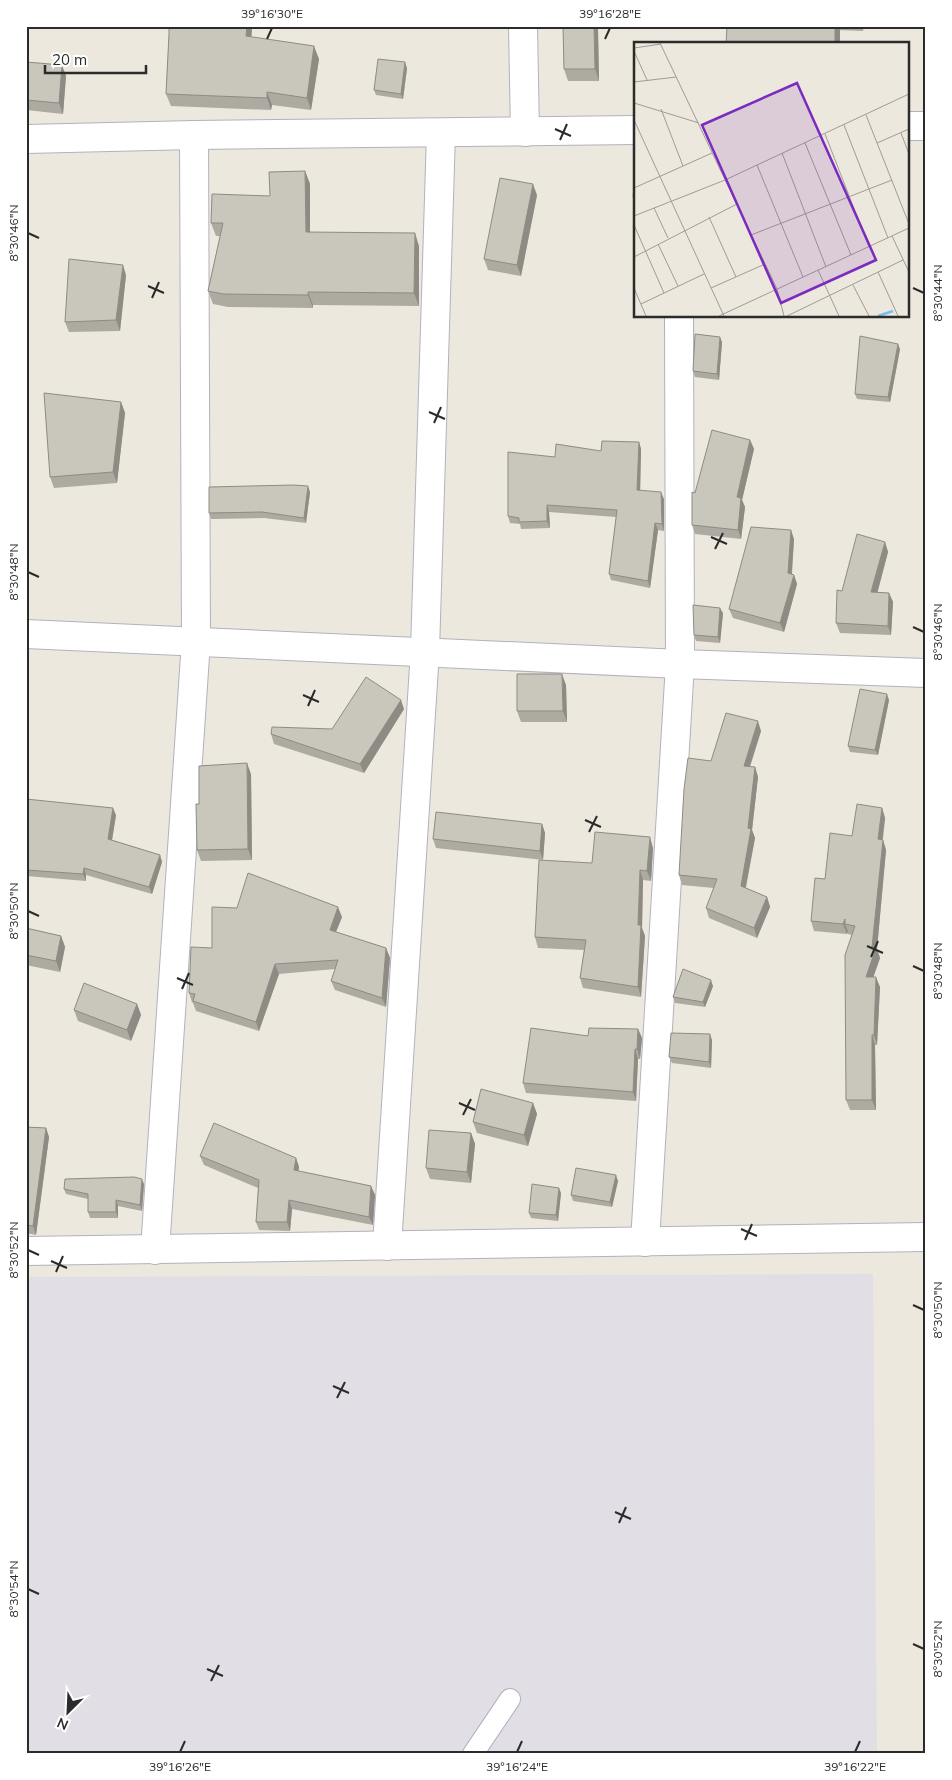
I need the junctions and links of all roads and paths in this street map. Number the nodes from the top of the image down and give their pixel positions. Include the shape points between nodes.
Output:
1 (523, 26) edge
2 (910, 126) edge
3 (926, 126) edge
4 (634, 130) edge
5 (525, 132) junction
6 (441, 133) junction
7 (194, 135) junction
8 (26, 139) edge
9 (679, 318) edge
10 (26, 634) edge
11 (196, 641) junction
12 (425, 651) junction
13 (680, 664) junction
14 (926, 673) edge
15 (926, 1237) edge
16 (645, 1242) junction
17 (387, 1246) junction
18 (154, 1250) junction
19 (26, 1251) edge
20 (510, 1699) dead end
21 (473, 1754) edge

1 - 5 street
2 - 3 street
4 - 5 street
5 - 6 street
6 - 7 street
6 - 12 street
7 - 8 street
7 - 11 street
9 - 13 street
10 - 11 street
11 - 12 street
11 - 18 street
12 - 13 street
12 - 17 street
13 - 14 street
13 - 16 street
15 - 16 street
16 - 17 street
17 - 18 street
18 - 19 street
20 - 21 lane

